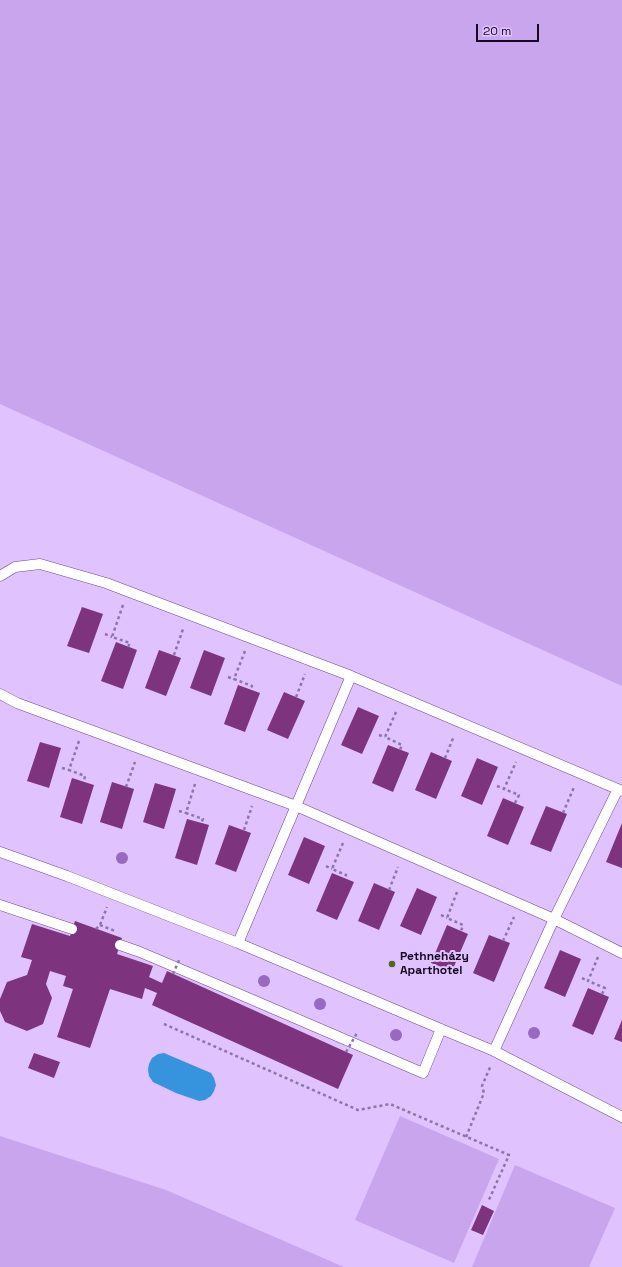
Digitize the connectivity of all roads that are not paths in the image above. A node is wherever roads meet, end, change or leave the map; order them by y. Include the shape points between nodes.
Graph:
1 (0, 576) edge
2 (351, 676) junction
3 (0, 694) edge
4 (620, 790) edge
5 (296, 806) junction
6 (0, 852) edge
7 (0, 905) edge
8 (554, 919) junction
9 (72, 929) dead end
10 (238, 943) junction
11 (120, 945) dead end
12 (622, 953) edge
13 (442, 1029) junction
14 (495, 1052) junction
15 (622, 1117) edge

1 - 2 lane via 15,567 40,564 106,583
2 - 4 lane
2 - 5 lane
3 - 5 lane via 17,703
4 - 8 lane
5 - 8 lane
5 - 10 lane
6 - 10 lane
7 - 9 lane
8 - 12 lane
8 - 14 lane
10 - 13 lane
11 - 13 lane via 423,1073
13 - 14 lane
14 - 15 lane

